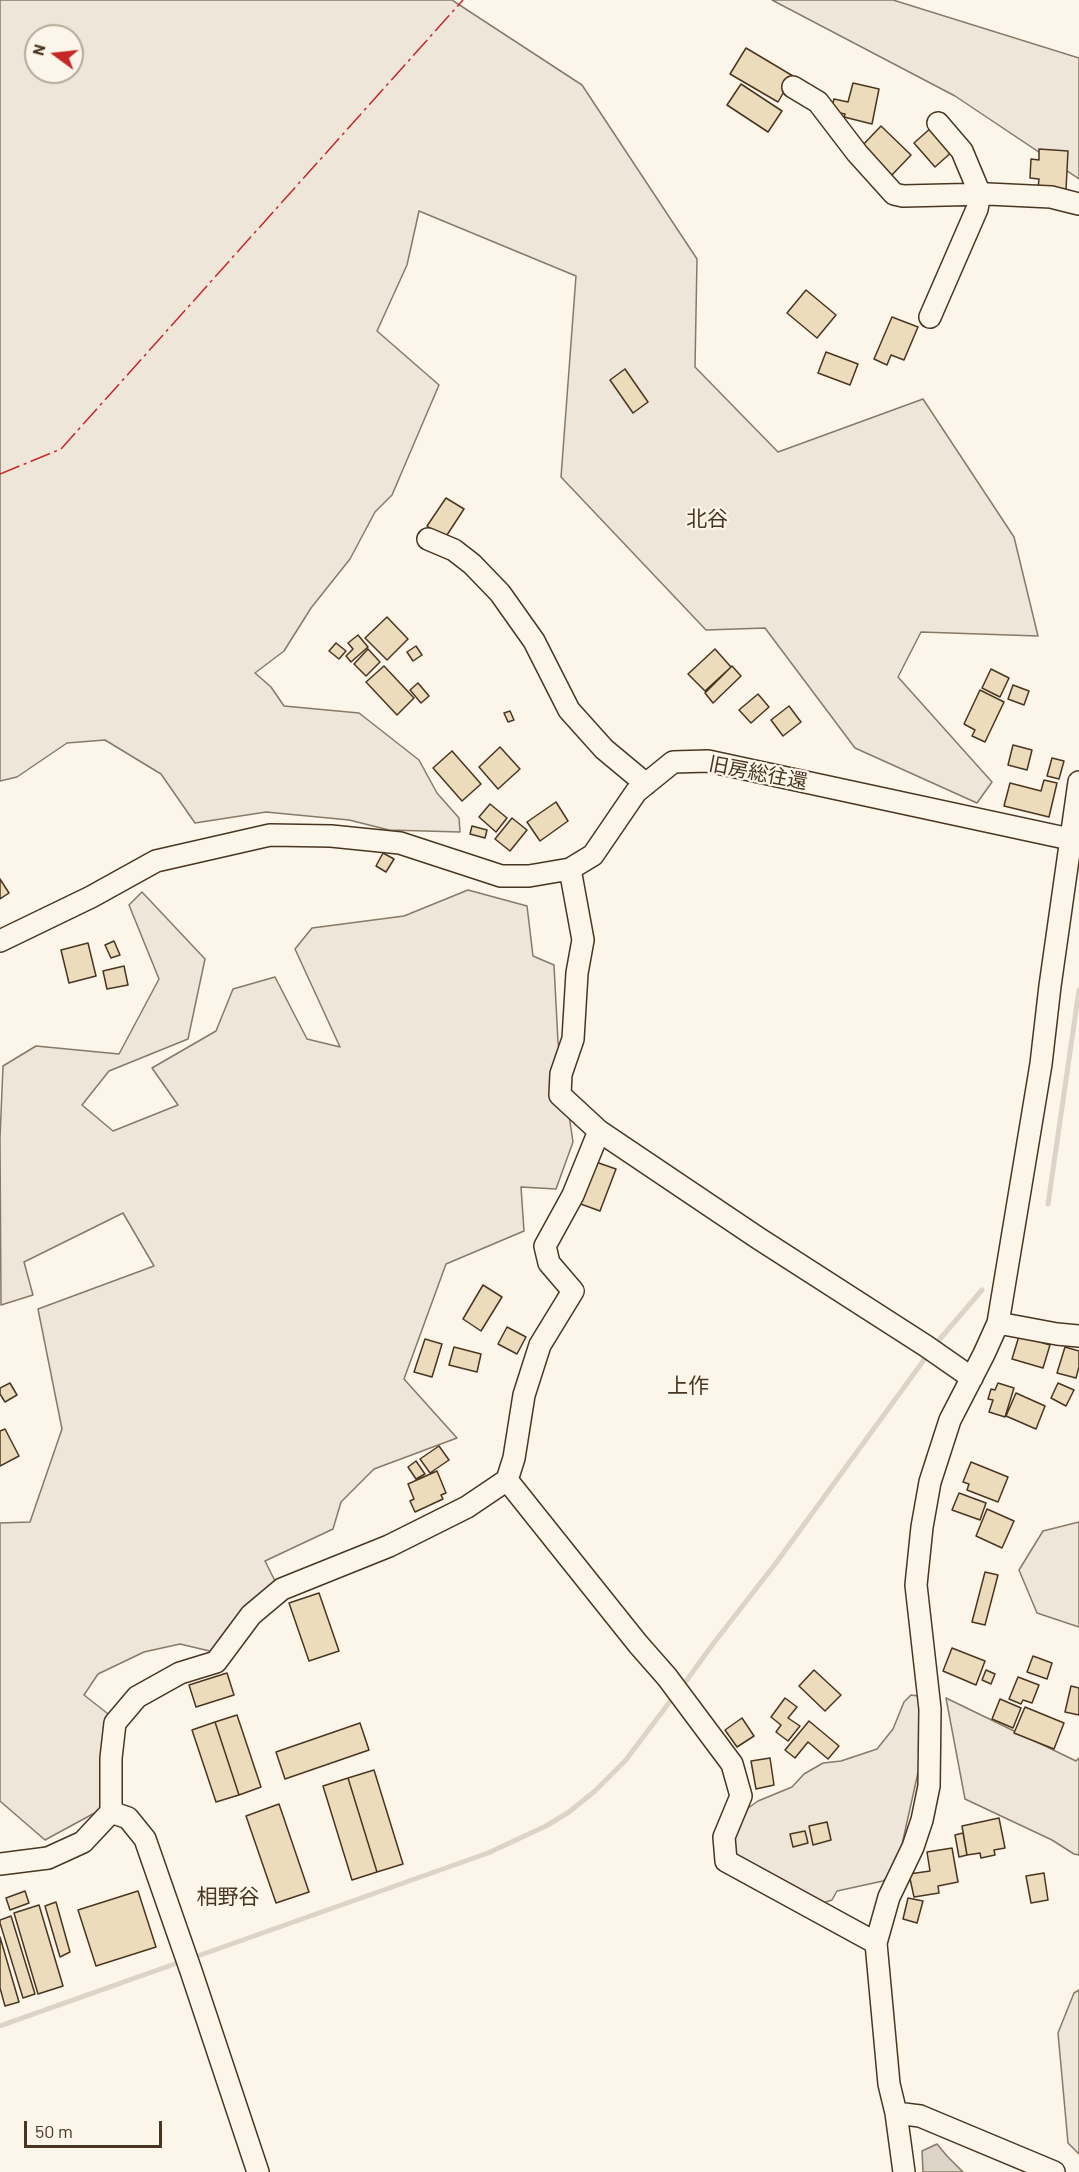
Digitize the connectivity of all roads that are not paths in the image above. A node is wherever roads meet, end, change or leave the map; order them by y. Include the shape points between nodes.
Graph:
1 (793, 87) dead end
2 (938, 123) dead end
3 (980, 194) junction
4 (1079, 204) edge
5 (930, 316) dead end
6 (428, 538) dead end
7 (1079, 782) edge
8 (646, 784) junction
9 (1075, 840) edge
10 (570, 869) junction
11 (0, 942) edge
12 (600, 1131) junction
13 (998, 1323) junction
14 (1079, 1336) edge
15 (972, 1378) junction
16 (507, 1480) junction
17 (111, 1812) junction
18 (0, 1864) edge
19 (876, 1943) junction
20 (896, 2113) junction
21 (258, 2172) edge
22 (904, 2172) edge
23 (1054, 2172) edge

1 - 3 street via 818,102 894,194
2 - 3 street via 962,152
3 - 4 street via 1051,197
3 - 5 street
6 - 8 street via 454,550 500,593 534,641 569,710 604,749
7 - 9 street
8 - 9 street, 旧房総往還 via 673,762 708,761
8 - 10 street, 旧房総往還 via 636,792 593,855
9 - 13 street
10 - 11 street, 旧房総往還 via 501,876 400,843 331,836 270,836 156,861
10 - 12 street via 583,940 573,1039 561,1074 560,1095
12 - 15 street
12 - 16 street via 573,1195 545,1246 549,1263 573,1291 540,1345 524,1395
13 - 14 street
13 - 15 street
15 - 19 street via 950,1420 930,1482 922,1527 916,1585 930,1709 929,1786 913,1847 889,1898
16 - 17 street via 467,1507 389,1546 282,1588 251,1615 216,1662 180,1673 137,1697 115,1723
16 - 19 street via 667,1677 732,1764 741,1797 724,1837 726,1861
17 - 18 street via 83,1842 48,1858
17 - 21 street via 128,1818 145,1839
19 - 20 street via 888,2074
20 - 22 street
20 - 23 street via 920,2116

